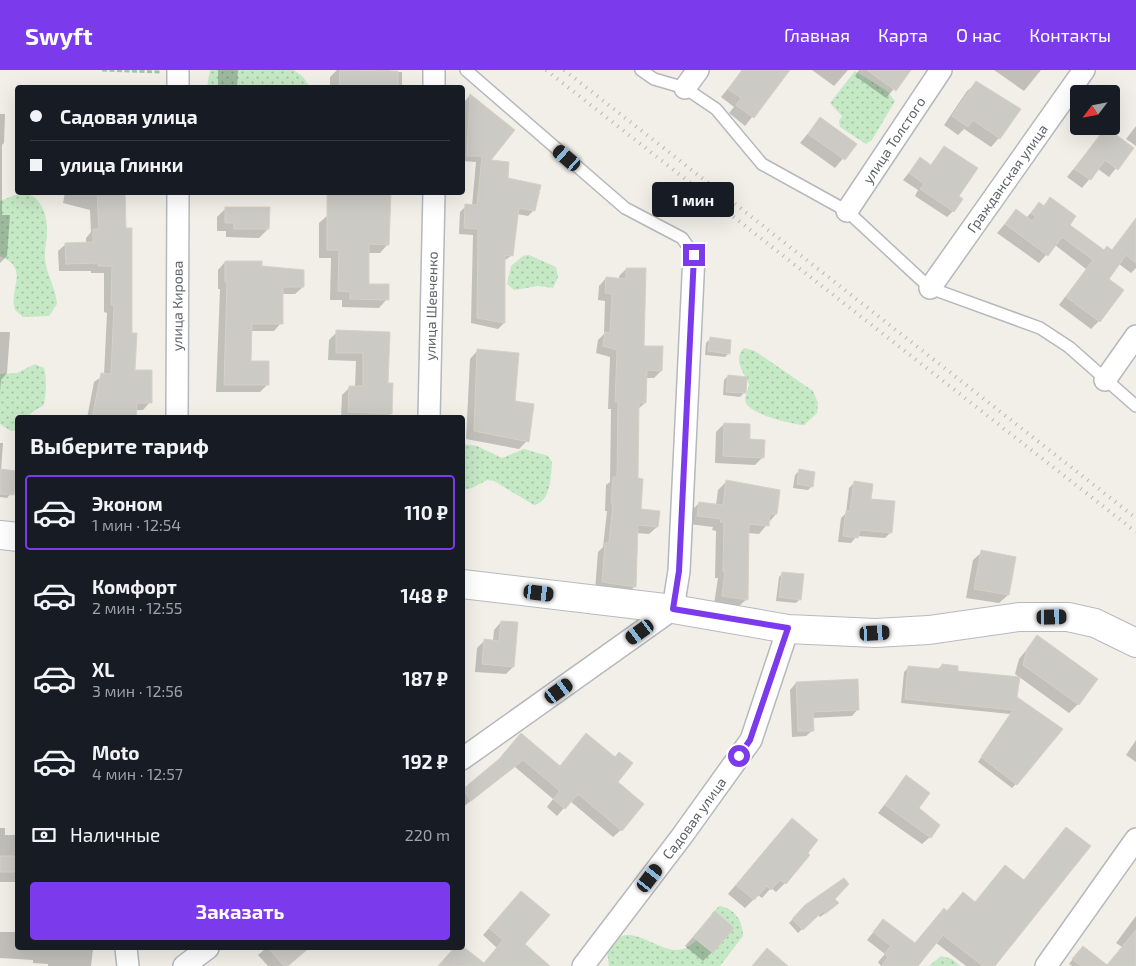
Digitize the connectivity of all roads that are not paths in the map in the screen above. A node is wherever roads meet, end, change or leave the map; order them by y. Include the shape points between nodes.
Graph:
1 (434, 70) edge
2 (466, 70) edge
3 (640, 70) edge
4 (698, 70) edge
5 (940, 70) edge
6 (1084, 70) edge
7 (434, 85) edge
8 (685, 88) junction
9 (178, 195) edge
10 (434, 195) edge
11 (847, 211) junction
12 (694, 255) joint
13 (930, 288) junction
14 (1136, 336) edge
15 (1105, 380) junction
16 (1136, 406) edge
17 (177, 415) edge
18 (429, 415) edge
19 (0, 535) edge
20 (15, 537) edge
21 (465, 584) edge
22 (673, 609) junction
23 (788, 628) junction
24 (1136, 643) edge
25 (465, 757) edge
26 (1136, 839) edge
27 (126, 950) edge
28 (205, 950) edge
29 (128, 966) edge
30 (184, 966) edge
31 (583, 966) edge
32 (1046, 966) edge

1 - 7 street
2 - 12 lane via 625,208 682,238
3 - 8 lane via 654,79
4 - 8 street
5 - 11 street, улица Толстого
6 - 13 street, Гражданская улица
8 - 11 lane via 716,109 762,164
9 - 17 street, улица Кирова
10 - 18 street, улица Шевченко
11 - 13 lane
12 - 22 street via 679,571
13 - 15 lane via 1040,328 1069,347
14 - 15 street
15 - 16 lane
19 - 20 street
21 - 22 street
22 - 23 street
22 - 25 street
23 - 24 street via 875,633 929,630 1019,617 1068,616 1095,623
23 - 31 street, Садовая улица via 750,740
26 - 32 street
27 - 29 street
28 - 30 street

